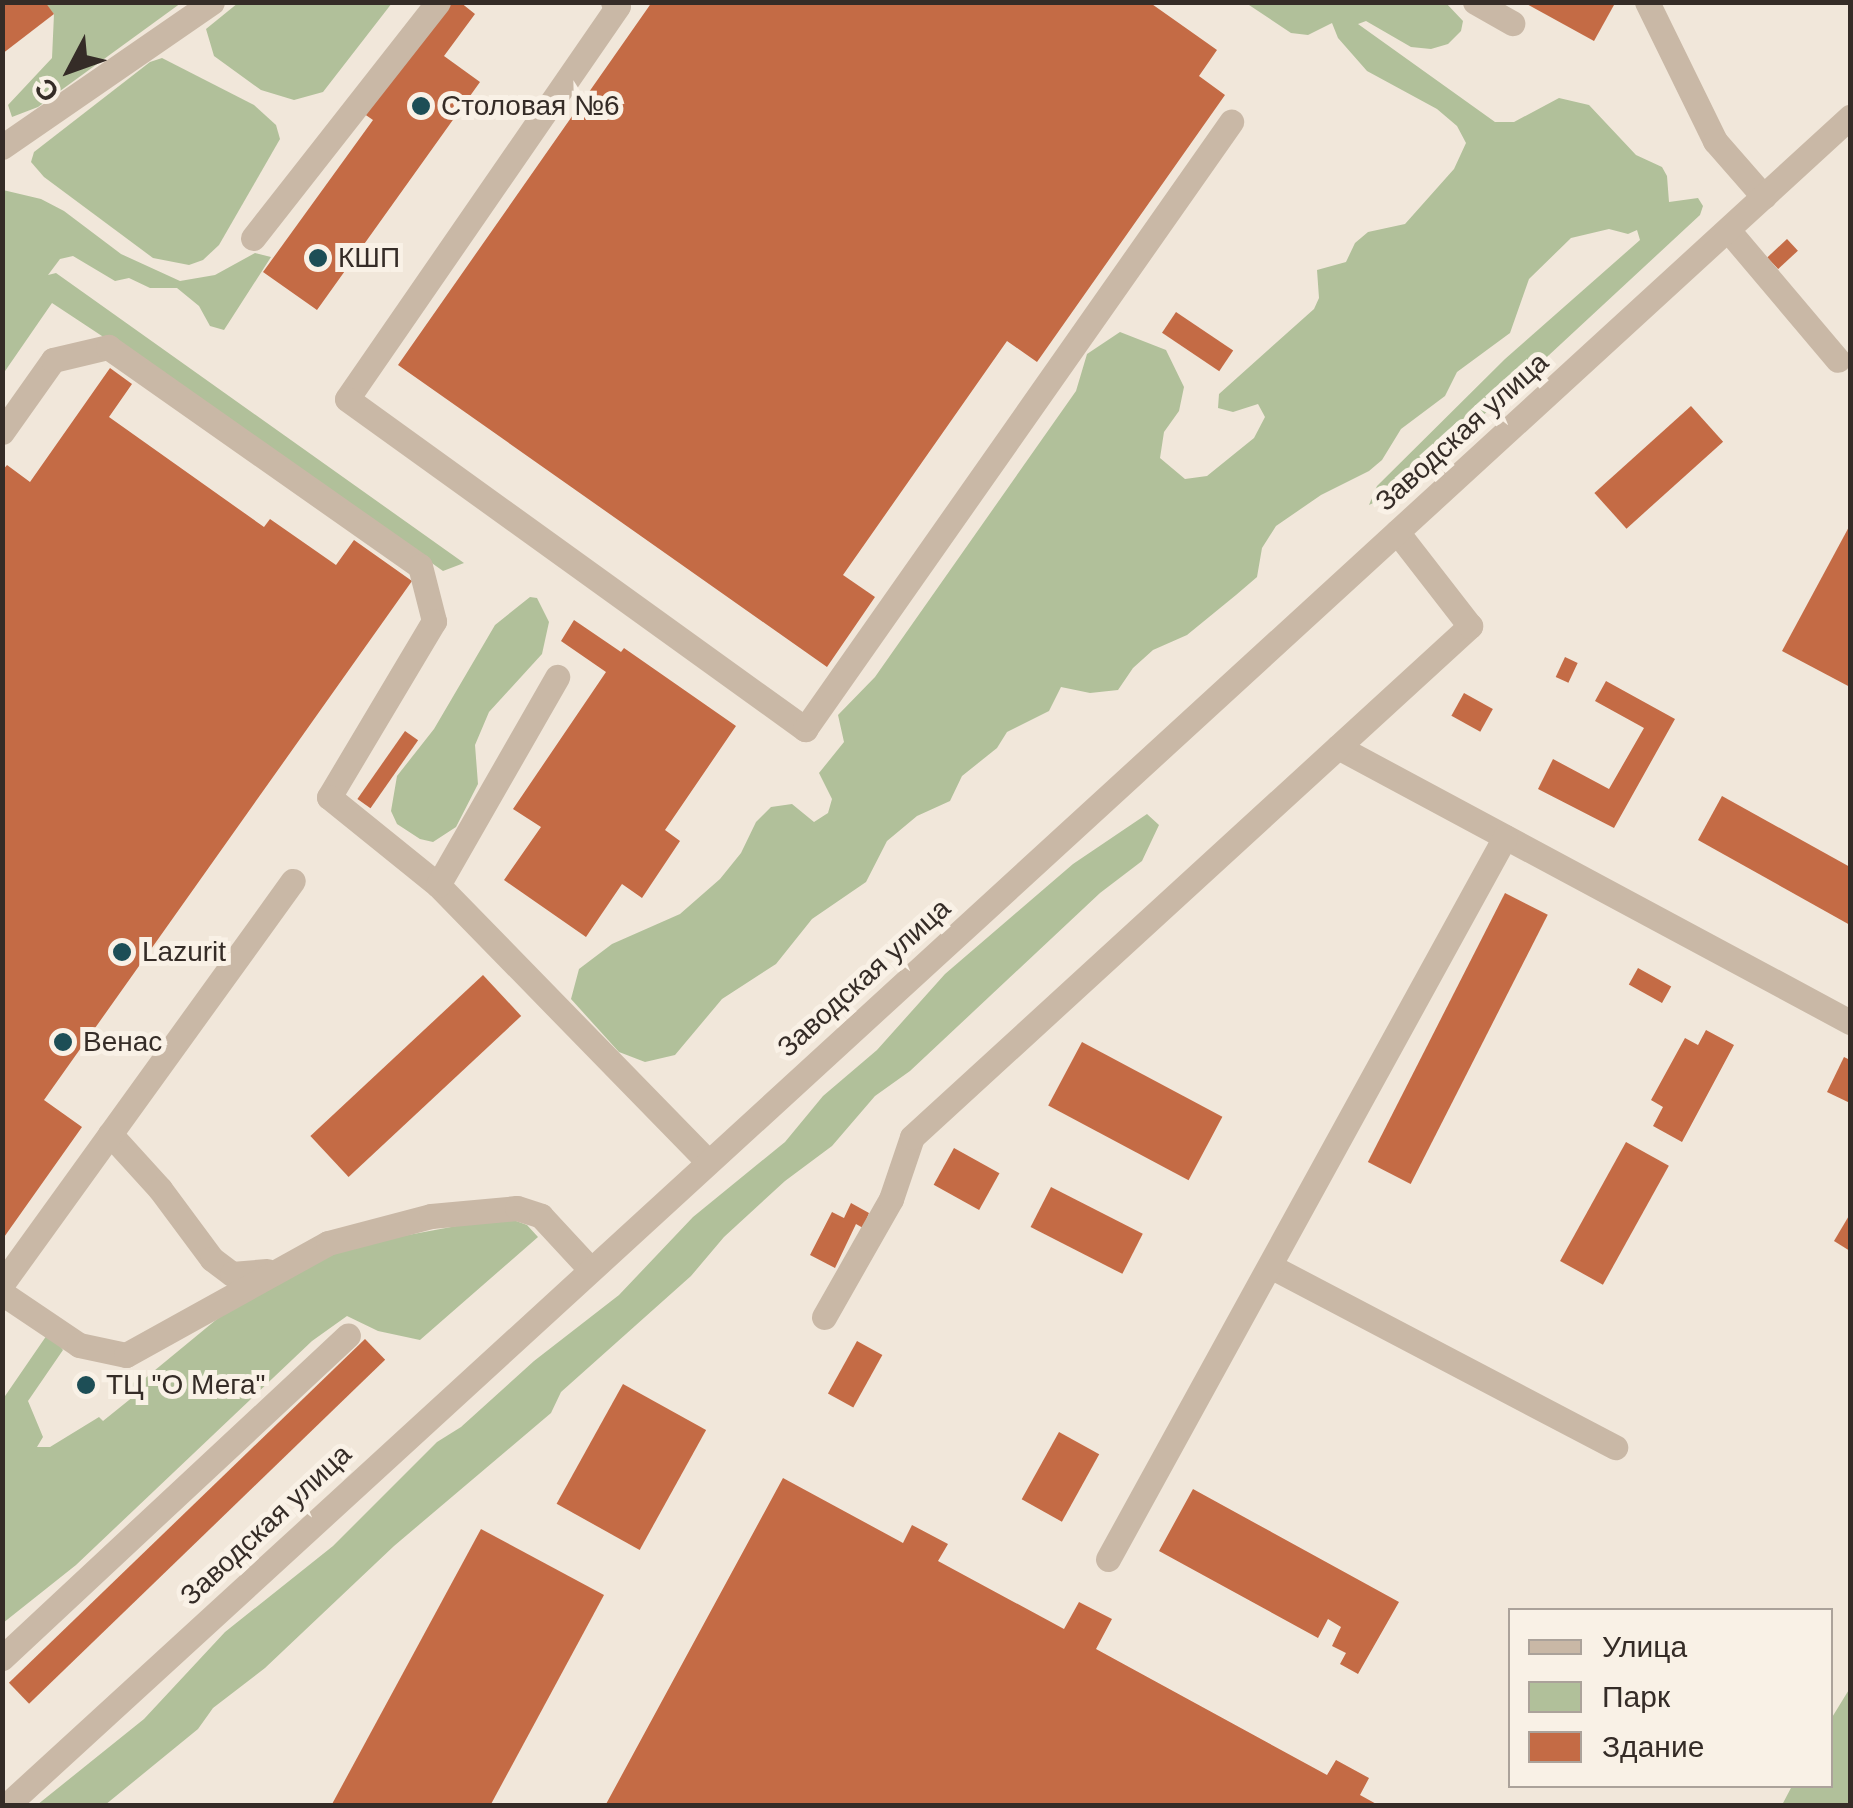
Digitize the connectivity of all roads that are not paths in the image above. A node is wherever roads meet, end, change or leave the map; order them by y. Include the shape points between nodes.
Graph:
1 (212, 2) edge
2 (438, 2) edge
3 (613, 2) edge
4 (1475, 2) edge
5 (1647, 2) edge
6 (1512, 23) dead end
7 (1850, 117) edge
8 (1231, 122) dead end
9 (6, 138) edge
10 (1764, 197) junction
11 (1728, 230) junction
12 (253, 238) dead end
13 (1838, 360) dead end
14 (2, 432) edge
15 (1397, 532) junction
16 (557, 677) dead end
17 (1338, 747) junction
18 (1506, 837) junction
19 (292, 881) dead end
20 (438, 885) junction
21 (1850, 1022) edge
22 (110, 1134) junction
23 (707, 1162) junction
24 (1270, 1266) junction
25 (590, 1269) junction
26 (272, 1271) junction
27 (2, 1284) edge
28 (2, 1293) edge
29 (824, 1317) dead end
30 (348, 1334) dead end
31 (1615, 1448) dead end
32 (1108, 1560) dead end
33 (2, 1658) edge
34 (6, 1806) edge

1 - 9 street
2 - 12 street
3 - 8 street via 618,6 347,399 805,729
4 - 6 street
5 - 10 street via 1715,141
7 - 10 street, Заводская улица
10 - 11 street, Заводская улица
11 - 13 street
11 - 15 street, Заводская улица
14 - 20 street via 53,360 108,347 420,566 434,621 329,798
15 - 17 street via 1470,626
15 - 23 street, Заводская улица
16 - 20 street
17 - 18 street
17 - 29 street via 912,1137 891,1199
18 - 21 street
18 - 24 street
19 - 22 street
20 - 23 street
22 - 26 street via 212,1259 232,1274
22 - 27 street
23 - 25 street, Заводская улица
24 - 31 street
24 - 32 street
25 - 26 street via 542,1216 490,1207 374,1228
25 - 34 street, Заводская улица
26 - 28 street via 126,1355 79,1345
30 - 33 street

